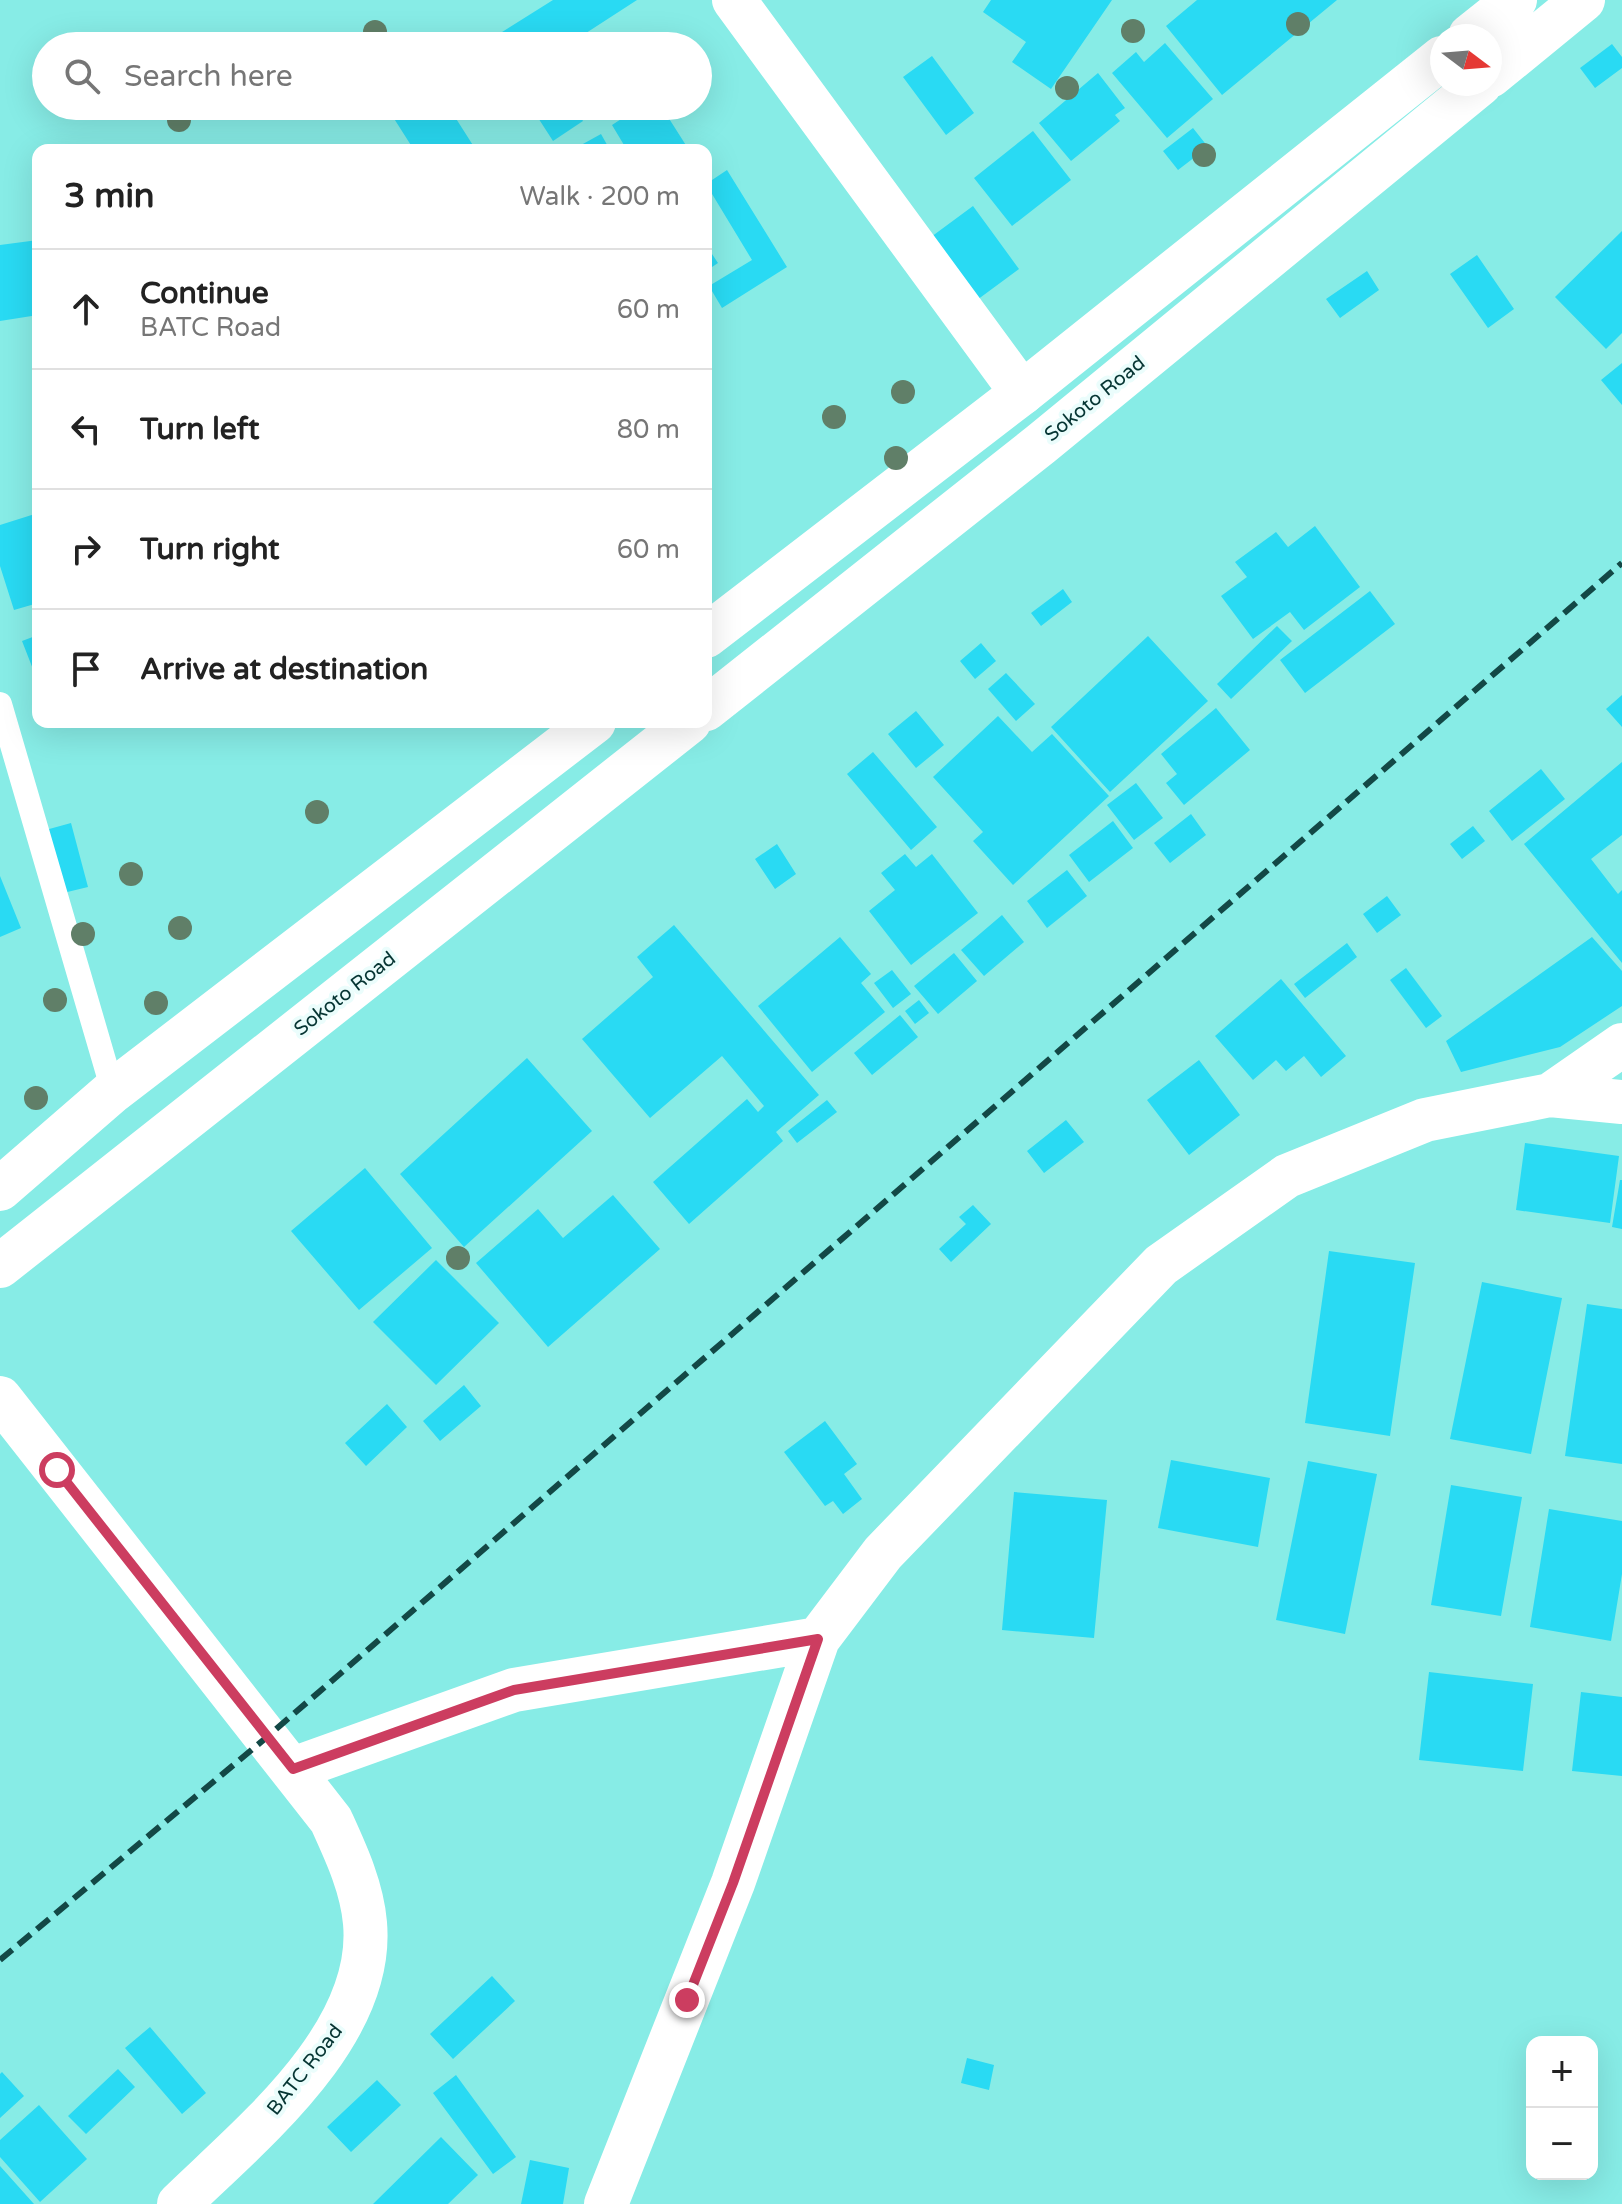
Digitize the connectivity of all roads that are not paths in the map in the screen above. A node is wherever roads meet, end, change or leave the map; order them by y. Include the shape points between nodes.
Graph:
1 (734, 0) edge
2 (1515, 0) edge
3 (1583, 0) edge
4 (1485, 24) edge
5 (1502, 66) edge
6 (1430, 68) edge
7 (1465, 96) edge
8 (1022, 393) junction
9 (712, 631) edge
10 (0, 704) edge
11 (712, 704) edge
12 (586, 728) edge
13 (681, 728) edge
14 (453, 830) junction
15 (489, 880) junction
16 (1622, 1045) edge
17 (113, 1091) junction
18 (1550, 1095) junction
19 (1622, 1102) edge
20 (0, 1189) edge
21 (0, 1266) edge
22 (0, 1398) edge
23 (818, 1639) junction
24 (293, 1769) junction
25 (179, 2204) edge
26 (606, 2204) edge

1 - 8 main road
2 - 4 main road
3 - 5 main road
6 - 8 main road
7 - 11 main road, Sokoto Road via 1041,444
8 - 9 main road
10 - 17 lane
12 - 14 main road
13 - 15 main road, Sokoto Road
14 - 15 main road
14 - 17 main road
15 - 21 main road, Sokoto Road
16 - 18 main road
17 - 20 main road
18 - 19 main road
18 - 23 main road via 1425,1120 1287,1176 1161,1265 883,1553
22 - 24 main road, BATC Road
23 - 24 main road via 514,1690
23 - 26 main road via 733,1883
24 - 25 main road, BATC Road via 331,1820 356,1876 366,1925 360,1972 345,2019 318,2060 282,2105

